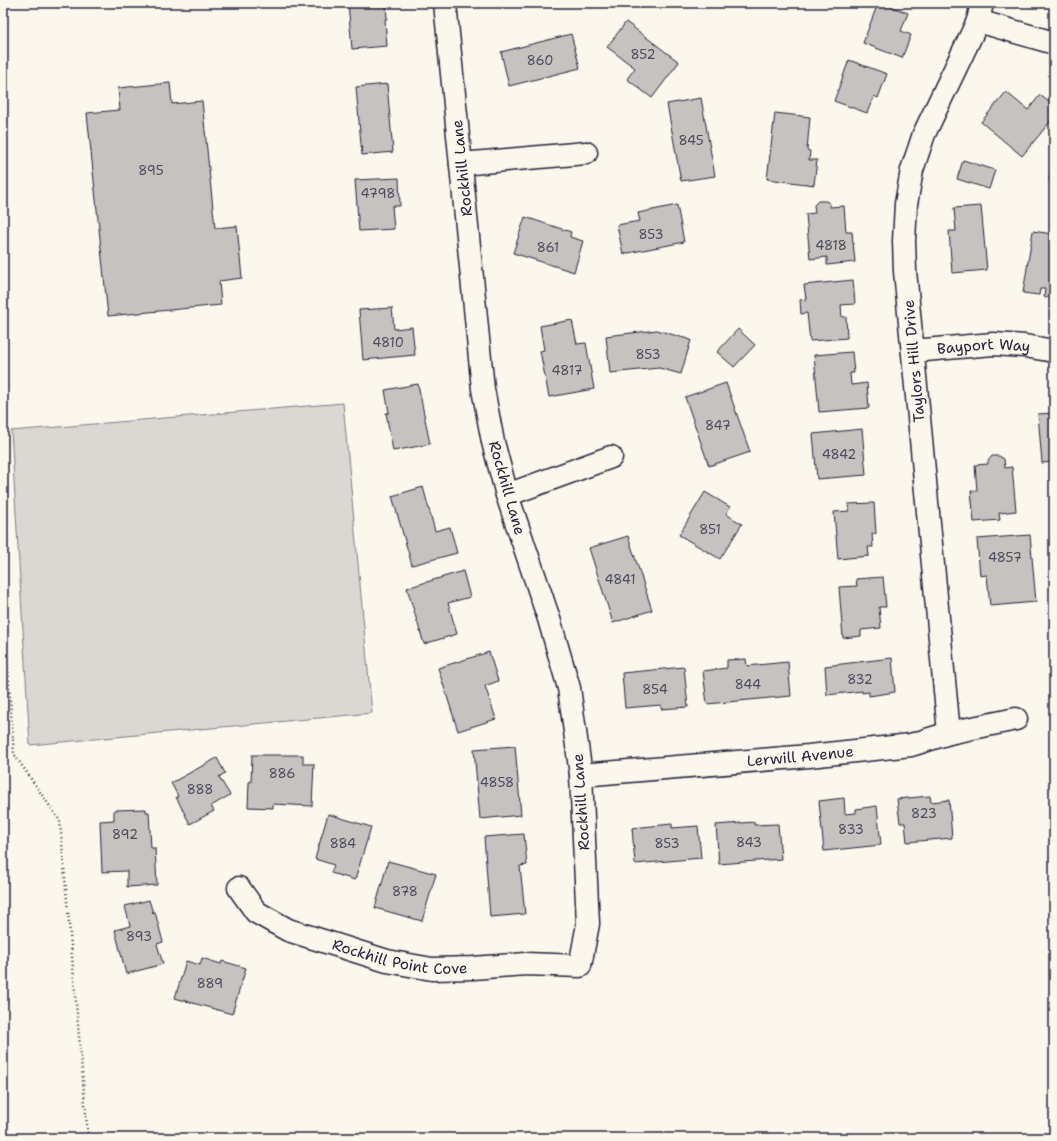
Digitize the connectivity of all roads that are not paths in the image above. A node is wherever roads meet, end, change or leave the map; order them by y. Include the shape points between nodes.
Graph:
1 (446, 3) edge
2 (980, 12) edge
3 (1054, 43) edge
4 (586, 153) dead end
5 (461, 164) junction
6 (913, 351) junction
7 (1054, 351) edge
8 (611, 457) dead end
9 (507, 495) junction
10 (1016, 718) dead end
11 (949, 733) junction
12 (581, 775) junction
13 (240, 888) dead end
14 (580, 966) joint

1 - 5 street, Rockhill Lane
2 - 3 street
2 - 6 street, Taylors Hill Drive via 924,134 912,170 906,204 904,241
4 - 5 street
5 - 9 street, Rockhill Lane via 482,389
6 - 7 street, Bayport Way via 993,344
6 - 11 street, Taylors Hill Drive
8 - 9 street
9 - 12 street, Rockhill Lane via 570,688
10 - 11 street, Lerwill Avenue
11 - 12 street, Lerwill Avenue via 911,745
12 - 14 street, Rockhill Lane via 588,924
13 - 14 street, Rockhill Point Cove via 256,912 288,930 387,961 432,969 526,964

